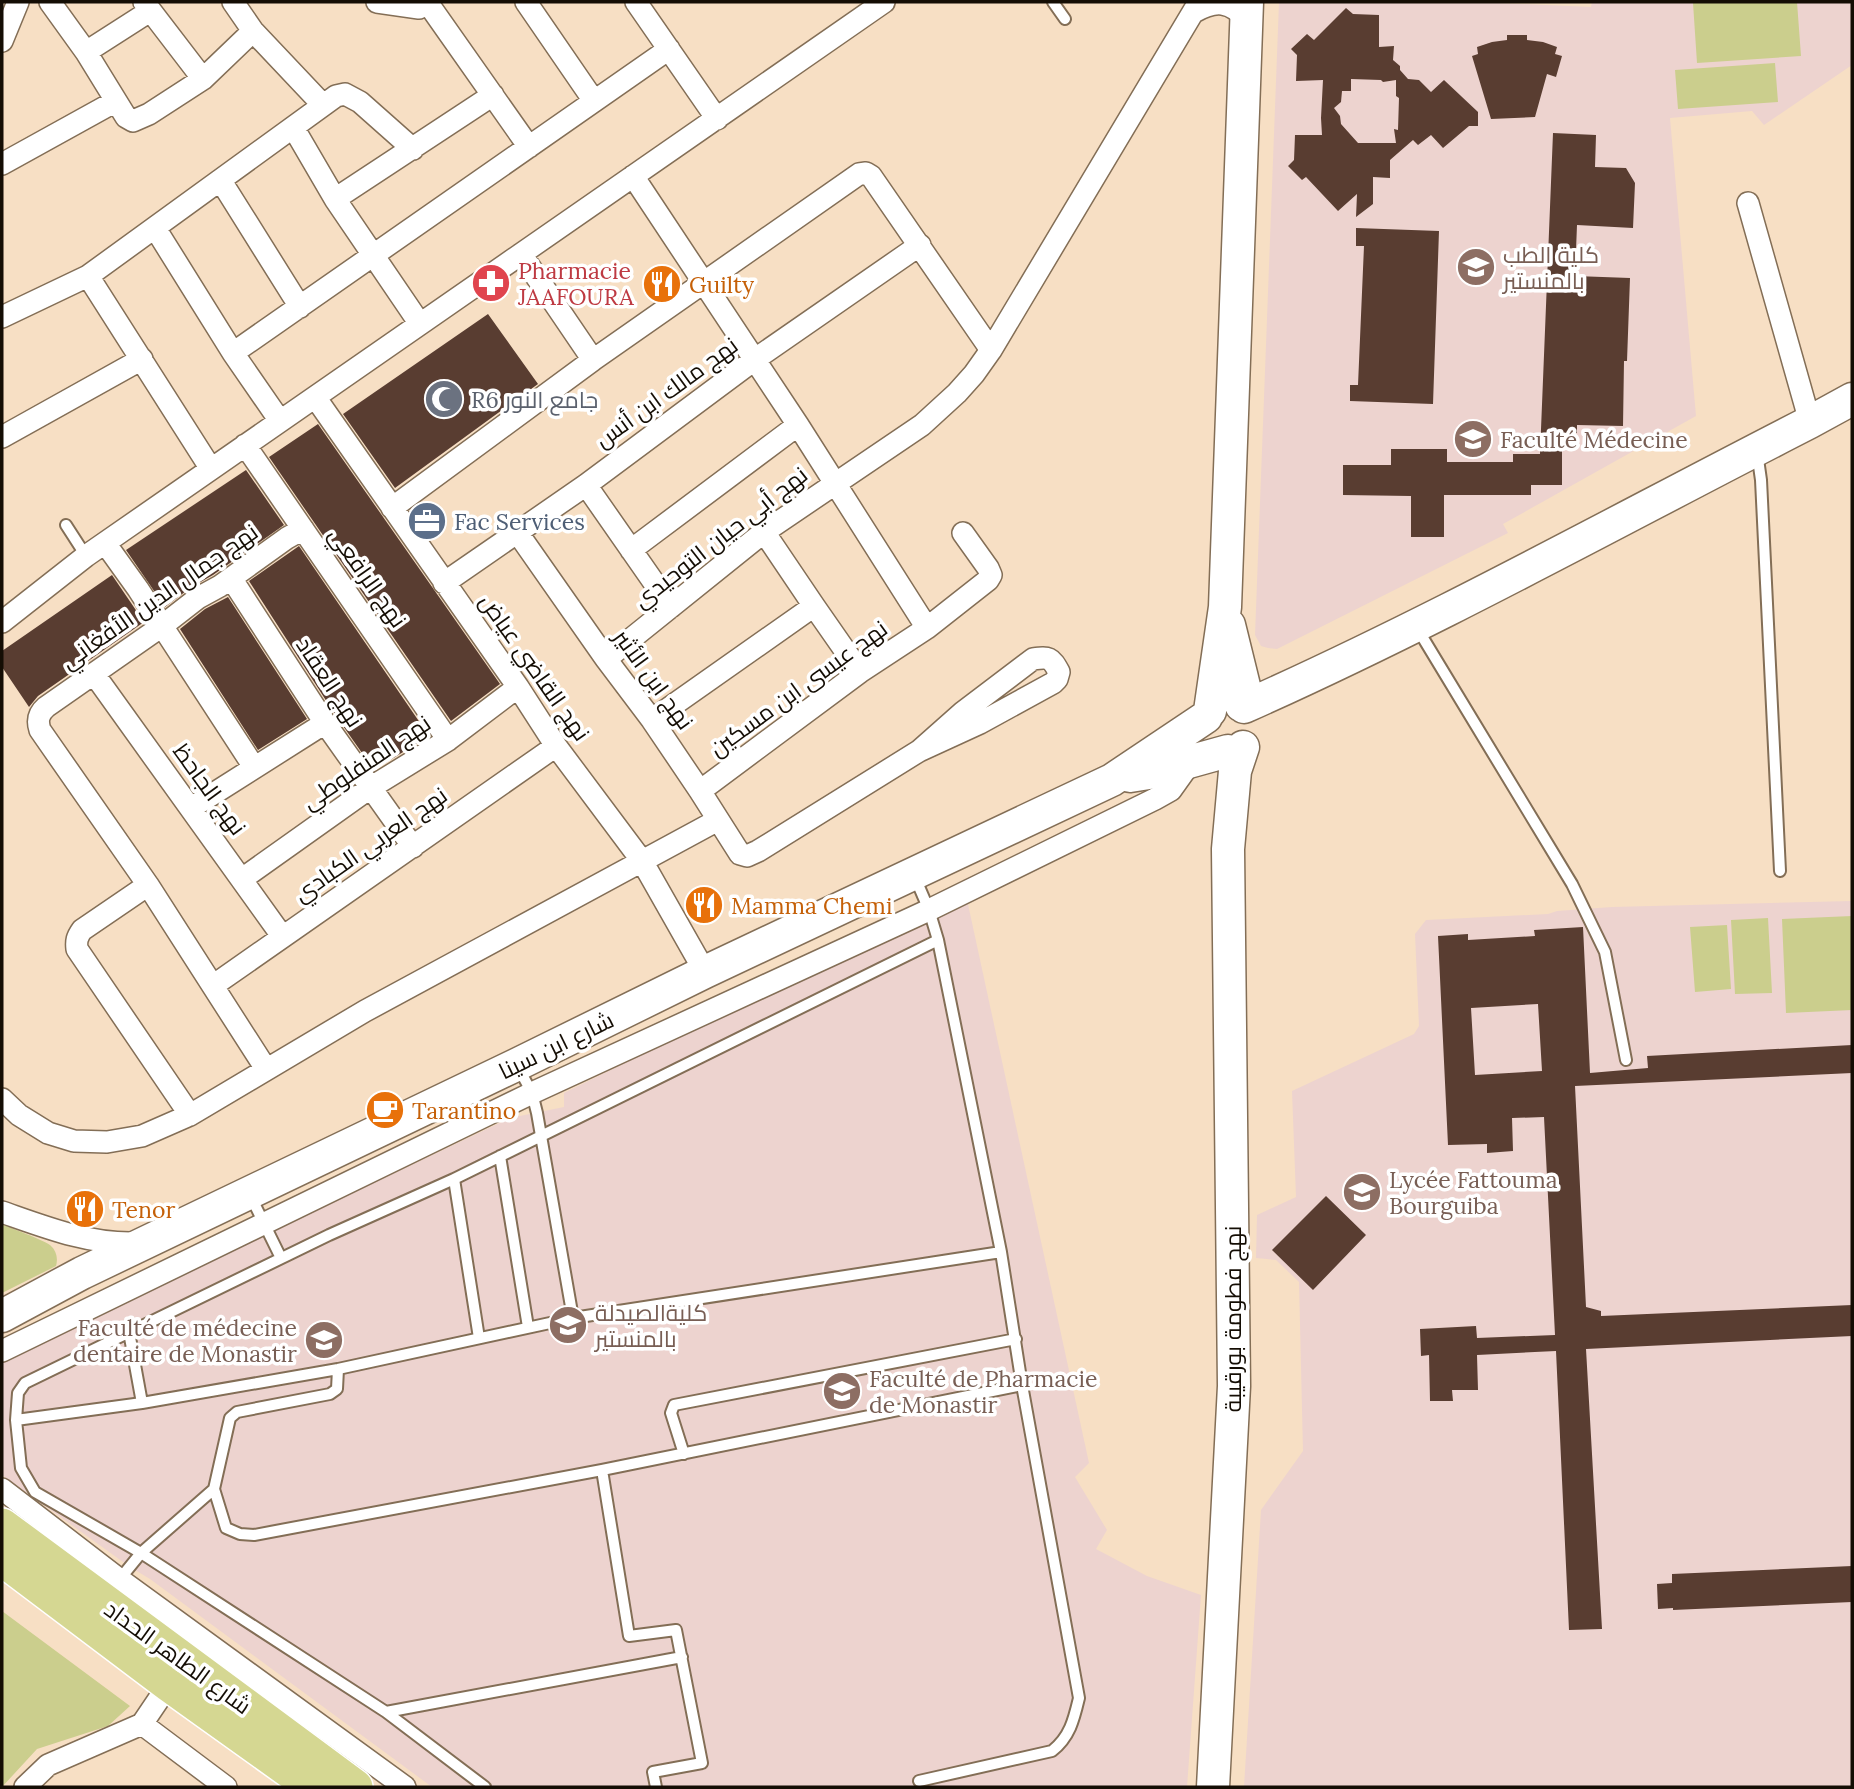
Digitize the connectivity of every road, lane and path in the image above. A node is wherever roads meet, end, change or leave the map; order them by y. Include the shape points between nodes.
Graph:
1 (18, 2) edge
2 (50, 2) edge
3 (233, 2) edge
4 (377, 2) edge
5 (428, 2) edge
6 (526, 2) edge
7 (636, 2) edge
8 (884, 2) edge
9 (1054, 2) edge
10 (147, 6) edge
11 (1196, 7) edge
12 (1247, 11) edge
13 (1065, 19) dead end
14 (253, 31) junction
15 (2, 41) edge
16 (669, 49) junction
17 (86, 52) junction
18 (203, 79) junction
19 (493, 95) junction
20 (116, 101) junction
21 (594, 102) junction
22 (323, 104) junction
23 (717, 119) junction
24 (293, 127) junction
25 (529, 146) junction
26 (413, 149) junction
27 (2, 164) edge
28 (633, 176) junction
29 (220, 181) junction
30 (335, 199) junction
31 (1748, 203) dead end
32 (155, 228) junction
33 (920, 245) junction
34 (520, 254) junction
35 (374, 255) junction
36 (88, 276) junction
37 (704, 282) junction
38 (300, 307) junction
39 (2, 317) edge
40 (421, 324) junction
41 (991, 350) junction
42 (233, 354) junction
43 (142, 359) junction
44 (593, 360) junction
45 (754, 360) junction
46 (315, 397) junction
47 (1852, 399) edge
48 (280, 421) junction
49 (1810, 422) junction
50 (797, 425) junction
51 (2, 437) edge
52 (245, 446) junction
53 (1757, 449) junction
54 (211, 469) junction
55 (834, 483) junction
56 (586, 485) junction
57 (392, 508) junction
58 (66, 525) dead end
59 (303, 529) junction
60 (517, 532) junction
61 (764, 532) junction
62 (963, 533) dead end
63 (105, 543) junction
64 (631, 550) junction
65 (86, 556) junction
66 (231, 578) junction
67 (444, 583) junction
68 (814, 606) junction
69 (671, 607) junction
70 (2, 622) edge
71 (162, 625) junction
72 (1415, 626) junction
73 (927, 628) junction
74 (606, 659) junction
75 (860, 672) junction
76 (94, 674) junction
77 (518, 687) junction
78 (652, 720) junction
79 (325, 723) junction
80 (1223, 733) junction
81 (448, 740) junction
82 (556, 746) junction
83 (919, 751) junction
84 (254, 767) junction
85 (1112, 779) junction
86 (370, 788) junction
87 (700, 791) junction
88 (191, 808) junction
89 (718, 820) junction
90 (413, 847) junction
91 (642, 861) junction
92 (1780, 871) dead end
93 (913, 872) junction
94 (242, 879) junction
95 (148, 885) junction
96 (929, 911) junction
97 (282, 936) junction
98 (938, 940) junction
99 (705, 972) junction
100 (214, 985) junction
101 (1626, 1060) dead end
102 (516, 1065) junction
103 (266, 1069) junction
104 (531, 1093) junction
105 (2, 1099) edge
106 (190, 1115) junction
107 (541, 1137) junction
108 (500, 1156) junction
109 (454, 1179) junction
110 (249, 1193) junction
111 (2, 1212) edge
112 (264, 1224) junction
113 (64, 1233) junction
114 (147, 1243) junction
115 (1001, 1252) junction
116 (281, 1258) junction
117 (82, 1273) junction
118 (2, 1316) edge
119 (573, 1318) junction
120 (528, 1327) junction
121 (129, 1332) junction
122 (480, 1338) junction
123 (1016, 1339) junction
124 (2, 1352) edge
125 (338, 1369) junction
126 (1022, 1385) junction
127 (142, 1403) junction
128 (16, 1420) junction
129 (684, 1454) junction
130 (602, 1470) junction
131 (2, 1489) edge
132 (214, 1489) junction
133 (2, 1526) edge
134 (141, 1553) junction
135 (2, 1558) edge
136 (111, 1591) junction
137 (682, 1657) junction
138 (169, 1684) junction
139 (386, 1712) junction
140 (142, 1724) junction
141 (919, 1781) dead end
142 (25, 1787) edge
143 (226, 1787) edge
144 (313, 1787) edge
145 (355, 1787) edge
146 (405, 1787) edge
147 (485, 1787) edge
148 (656, 1787) edge
149 (1213, 1787) edge

1 - 15 street
2 - 17 street
3 - 14 street
4 - 5 street via 419,8
5 - 19 street
6 - 21 street
7 - 16 street
8 - 23 street
9 - 13 lane
10 - 17 street
10 - 18 street
11 - 12 street via 1228,4
11 - 41 street, نهج أبي حيان التوحيدي
12 - 80 main road via 1225,607 1244,686
14 - 18 street
14 - 22 street
16 - 21 street
16 - 23 street
17 - 20 street
18 - 20 street via 133,121
19 - 25 street
19 - 26 street
20 - 27 street
21 - 25 street
22 - 24 street
22 - 26 street via 336,96 352,97
23 - 28 street
24 - 29 street
24 - 30 street
25 - 35 street
26 - 30 street
28 - 34 street
28 - 37 street
29 - 32 street
29 - 38 street
30 - 35 street
31 - 49 street
32 - 36 street
32 - 42 street
33 - 37 street via 871,176 859,174
33 - 41 street
33 - 45 street, نهج مالك ابن أنس
34 - 40 street
34 - 44 street
35 - 38 street
35 - 40 street
36 - 39 street
36 - 43 street
37 - 44 street
37 - 45 street
38 - 42 street
40 - 46 street
41 - 55 street, نهج أبي حيان التوحيدي via 957,393 922,425
42 - 48 street
43 - 51 street
43 - 54 street
44 - 57 street
45 - 50 street
45 - 56 street, نهج مالك ابن أنس
46 - 48 street
46 - 57 street, نهج القاضي عياض
47 - 49 main road
48 - 52 street
49 - 53 main road
50 - 55 street
50 - 64 street
52 - 54 street
52 - 59 street, نهج الرافعي
53 - 72 main road
53 - 92 lane
54 - 63 street
55 - 61 street, نهج أبي حيان التوحيدي
55 - 73 street
56 - 60 street, نهج مالك ابن أنس
56 - 64 street
57 - 67 street, نهج القاضي عياض
58 - 65 lane
59 - 66 street, نهج جمال الدين الأفغاني
59 - 81 street, نهج الرافعي
60 - 67 street, نهج مالك ابن أنس
60 - 74 street, نهج ابن الأثير
61 - 68 street
61 - 69 street, نهج أبي حيان التوحيدي
62 - 73 street, نهج عيسى ابن مسكين via 990,575
63 - 65 street
63 - 71 street
64 - 69 street
65 - 70 street
66 - 71 street, نهج جمال الدين الأفغاني
66 - 79 street, نهج العقاد
67 - 77 street, نهج القاضي عياض
68 - 75 street
68 - 78 street
69 - 74 street, نهج أبي حيان التوحيدي
71 - 76 street, نهج جمال الدين الأفغاني
71 - 84 street
72 - 80 main road via 1310,677 1268,713
72 - 101 lane via 1584,906 1605,952
73 - 75 street, نهج عيسى ابن مسكين
74 - 78 street, نهج ابن الأثير
75 - 87 street, نهج عيسى ابن مسكين
76 - 88 street, نهج الجاحظ
76 - 95 street, نهج جمال الدين الأفغاني via 46,707 39,715 40,730
77 - 81 street, نهج المنفلوطي
77 - 82 street, نهج القاضي عياض
78 - 87 street, نهج ابن الأثير
79 - 84 street
79 - 86 street, نهج العقاد
80 - 85 main road
80 - 85 main road via 1149,773
80 - 96 street via 1171,790
80 - 149 main road, نهج فطومة بورقيبة via 1235,771 1228,849 1234,1386
81 - 86 street, نهج المنفلوطي
82 - 90 street, نهج العربي الكبادي
82 - 91 street, نهج القاضي عياض
83 - 83 street via 1033,659 1053,661 1059,672 1053,683
83 - 89 street, نهج ابن الأثير via 747,856 740,854
84 - 88 street
85 - 93 main road, شارع ابن سينا
86 - 90 street, نهج العقاد
86 - 94 street, نهج المنفلوطي
87 - 89 street, نهج ابن الأثير
88 - 94 street, نهج الجاحظ
89 - 91 street
90 - 97 street, نهج العربي الكبادي
91 - 99 street, نهج القاضي عياض
91 - 103 street
93 - 96 lane
93 - 99 main road, شارع ابن سينا
94 - 97 street, نهج الجاحظ
95 - 100 street
95 - 106 street via 82,930 77,949
96 - 98 lane
96 - 104 street
97 - 100 street, نهج العربي الكبادي
98 - 107 lane
98 - 115 lane
99 - 102 main road, شارع ابن سينا
100 - 103 street
102 - 104 lane
102 - 110 main road, شارع ابن سينا
103 - 106 street
104 - 107 lane
104 - 112 street
105 - 106 street via 48,1133 74,1140 107,1142 142,1136
107 - 108 lane
107 - 119 lane
108 - 109 lane
108 - 120 lane
109 - 116 lane
109 - 122 lane
110 - 112 lane
110 - 114 main road, شارع ابن سينا
111 - 113 street
112 - 116 lane
112 - 124 street
113 - 114 street via 110,1244
113 - 117 street
114 - 117 main road, شارع ابن سينا
115 - 119 lane
115 - 123 lane
116 - 121 lane
117 - 118 main road, شارع ابن سينا
119 - 120 lane
120 - 122 lane
121 - 127 lane
121 - 128 lane via 25,1383 18,1393
122 - 125 lane
123 - 126 lane
123 - 129 lane via 674,1405 671,1413
125 - 127 lane
125 - 132 lane via 337,1389 330,1394 237,1412 230,1418
126 - 129 lane
126 - 141 lane via 1079,1698 1075,1716 1064,1742 1052,1751
127 - 128 lane
128 - 134 lane via 21,1468 35,1492
129 - 130 lane
130 - 132 lane via 254,1535 226,1528
130 - 137 lane via 629,1636 676,1630
131 - 136 street
132 - 134 lane
133 - 136 main road, شارع الطاهر الحداد
134 - 136 lane
134 - 139 lane
135 - 138 main road, شارع الطاهر الحداد
136 - 145 main road, شارع الطاهر الحداد
136 - 146 street
137 - 139 lane
137 - 148 lane via 702,1763 653,1772
138 - 140 street
138 - 144 main road, شارع الطاهر الحداد
139 - 147 lane
140 - 142 street via 48,1765
140 - 143 street

